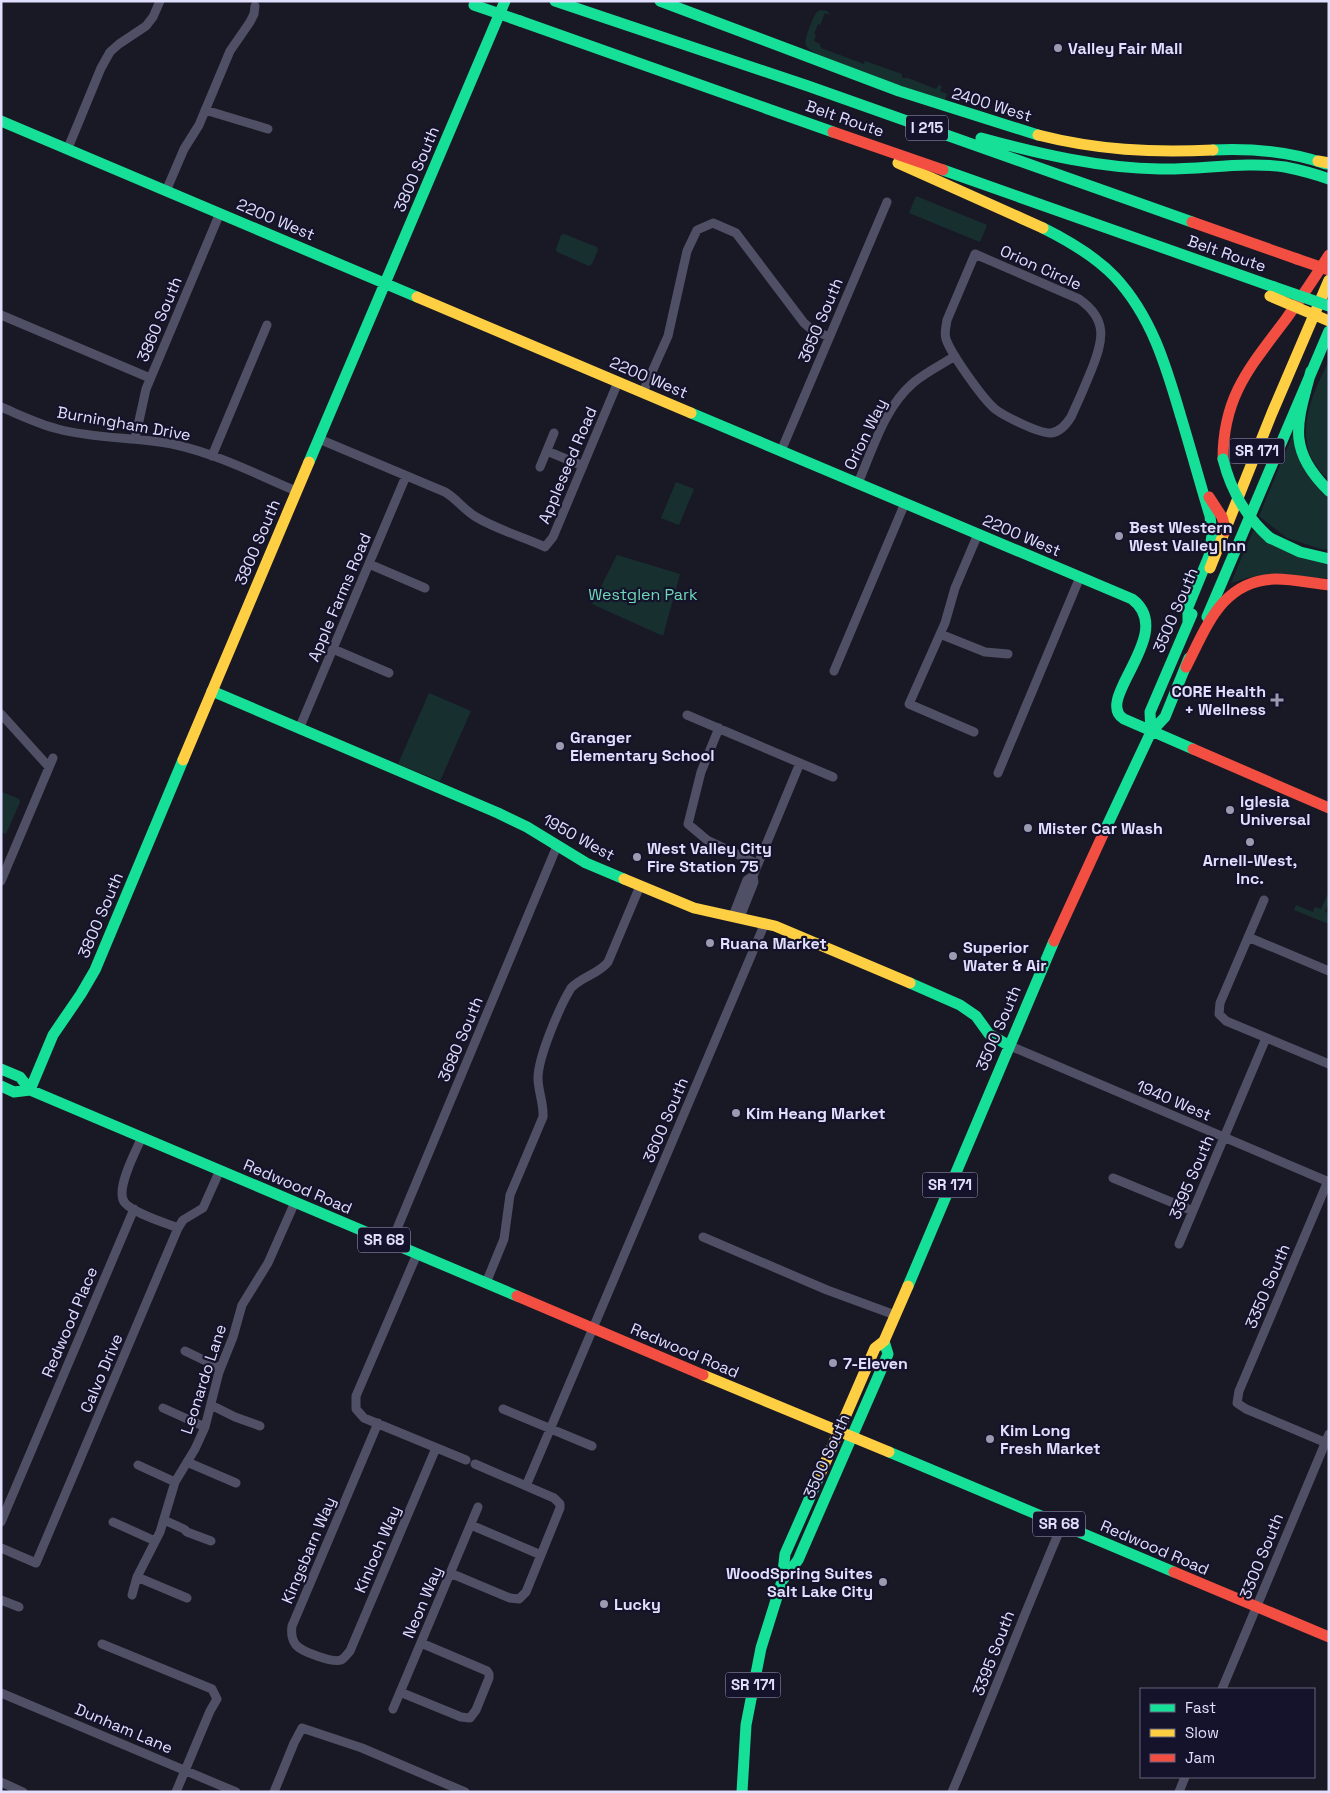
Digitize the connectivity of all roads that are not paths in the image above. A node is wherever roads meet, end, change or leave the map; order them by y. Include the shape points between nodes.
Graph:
1 (160, 1) edge
2 (505, 1) edge
3 (556, 1) edge
4 (660, 1) edge
5 (469, 3) edge
6 (255, 6) dead end
7 (808, 86) junction
8 (205, 110) junction
9 (1, 120) edge
10 (813, 124) junction
11 (268, 129) dead end
12 (68, 148) junction
13 (1325, 163) edge
14 (1329, 179) edge
15 (166, 190) junction
16 (886, 202) dead end
17 (220, 213) junction
18 (1329, 255) edge
19 (1329, 270) edge
20 (1329, 280) edge
21 (386, 283) junction
22 (1272, 291) junction
23 (1329, 306) edge
24 (1, 315) edge
25 (1329, 321) edge
26 (267, 325) dead end
27 (1329, 331) edge
28 (830, 337) junction
29 (955, 356) junction
30 (1311, 371) junction
31 (150, 378) junction
32 (618, 382) junction
33 (643, 392) junction
34 (1, 407) edge
35 (554, 433) dead end
36 (135, 439) junction
37 (319, 439) junction
38 (546, 451) junction
39 (781, 451) junction
40 (212, 456) junction
41 (583, 466) junction
42 (540, 467) dead end
43 (406, 476) junction
44 (858, 483) junction
45 (1201, 483) junction
46 (296, 492) junction
47 (1329, 492) edge
48 (905, 503) junction
49 (1226, 531) junction
50 (978, 534) junction
51 (1329, 559) edge
52 (368, 564) junction
53 (1080, 578) junction
54 (1329, 585) edge
55 (425, 588) dead end
56 (1188, 623) junction
57 (940, 634) junction
58 (333, 649) junction
59 (1008, 654) dead end
60 (1186, 667) junction
61 (834, 671) dead end
62 (389, 673) dead end
63 (212, 691) junction
64 (1, 714) edge
65 (687, 715) dead end
66 (719, 728) junction
67 (299, 729) junction
68 (974, 732) dead end
69 (1151, 732) junction
70 (53, 758) dead end
71 (800, 763) junction
72 (49, 767) junction
73 (998, 773) dead end
74 (833, 777) dead end
75 (1329, 808) edge
76 (557, 846) junction
77 (758, 864) junction
78 (1, 881) edge
79 (640, 886) junction
80 (1264, 900) dead end
81 (736, 917) junction
82 (765, 923) junction
83 (1248, 937) junction
84 (1329, 971) edge
85 (1266, 1038) junction
86 (1008, 1045) junction
87 (1329, 1064) edge
88 (1, 1069) edge
89 (1, 1086) edge
90 (30, 1090) junction
91 (142, 1137) junction
92 (1224, 1137) junction
93 (220, 1170) junction
94 (1114, 1178) dead end
95 (1328, 1182) edge
96 (295, 1202) junction
97 (134, 1209) junction
98 (1192, 1211) junction
99 (178, 1228) junction
100 (702, 1237) dead end
101 (391, 1243) junction
102 (1179, 1244) dead end
103 (416, 1254) junction
104 (486, 1283) junction
105 (895, 1315) junction
106 (593, 1328) junction
107 (884, 1342) junction
108 (185, 1351) dead end
109 (220, 1368) junction
110 (211, 1405) junction
111 (163, 1408) dead end
112 (503, 1409) dead end
113 (378, 1423) junction
114 (260, 1426) dead end
115 (205, 1427) junction
116 (550, 1429) junction
117 (838, 1431) junction
118 (852, 1436) junction
119 (1328, 1440) edge
120 (592, 1446) dead end
121 (436, 1448) junction
122 (187, 1462) junction
123 (138, 1465) dead end
124 (175, 1482) junction
125 (236, 1483) dead end
126 (526, 1486) junction
127 (478, 1507) dead end
128 (164, 1520) junction
129 (1, 1522) edge
130 (113, 1522) dead end
131 (471, 1525) junction
132 (1062, 1525) junction
133 (211, 1541) dead end
134 (155, 1542) junction
135 (1, 1548) edge
136 (541, 1555) junction
137 (450, 1573) junction
138 (137, 1577) junction
139 (782, 1581) junction
140 (132, 1595) dead end
141 (187, 1598) dead end
142 (1, 1600) edge
143 (19, 1607) dead end
144 (1256, 1607) junction
145 (1329, 1638) edge
146 (421, 1643) junction
147 (102, 1644) dead end
148 (341, 1660) joint
149 (1222, 1688) edge
150 (1, 1692) edge
151 (400, 1692) junction
152 (393, 1709) dead end
153 (185, 1770) junction
154 (1185, 1778) edge
155 (1, 1782) edge
156 (23, 1792) edge
157 (176, 1792) edge
158 (236, 1792) edge
159 (274, 1792) edge
160 (465, 1792) edge
161 (742, 1792) edge
162 (952, 1792) edge
163 (1179, 1792) edge

1 - 12 street via 146,26 110,52
2 - 21 main road, 3800 South
3 - 7 main road, Belt Route / I 215
4 - 13 main road, 2400 West via 909,95 1050,138 1145,152 1264,148 1291,152
5 - 10 main road, Belt Route / I 215, bridge
6 - 8 street via 250,22 226,59
7 - 14 main road via 984,139 1081,162 1160,169 1266,164 1298,169
7 - 19 main road, Belt Route / I 215, bridge
8 - 11 street
8 - 15 street
9 - 12 main road, 2200 West
10 - 22 main road, Belt Route / I 215 via 1201,262
10 - 45 main road via 1047,229 1108,269 1136,302 1156,338
12 - 15 main road, 2200 West
15 - 17 main road, 2200 West
16 - 28 street, 3650 South
17 - 21 main road, 2200 West
17 - 31 street, 3860 South
18 - 51 main road, bridge via 1236,390 1224,422 1222,440 1229,482 1250,520 1270,538 1300,552
20 - 49 main road, 3500 South / SR 171
21 - 32 main road, 2200 West
21 - 37 main road, 3800 South
22 - 23 main road, Belt Route / I 215, bridge
22 - 25 main road, bridge
24 - 31 street
26 - 40 street
27 - 30 main road, 3500 South / SR 171
28 - 33 street via 804,323 736,233 713,223 697,230 688,251 668,336
28 - 39 street, 3650 South
29 - 29 street, Orion Circle via 995,409 1018,422 1049,433 1060,430 1071,417 1102,344 1100,325 1086,304 1062,290 975,254 945,329 946,339
29 - 44 street, Orion Way via 918,380 899,398 883,424
30 - 47 main road via 1298,421 1299,443 1311,474
30 - 60 main road, 3500 South / SR 171
31 - 36 street, 3860 South
32 - 33 main road, 2200 West
32 - 41 street, Appleseed Road
33 - 39 main road, 2200 West
34 - 36 street, Burningham Drive via 58,429
35 - 38 street
36 - 40 street, Burningham Drive via 171,444
37 - 43 street, Appleseed Road
37 - 46 main road, 3800 South
38 - 41 street
38 - 42 street
39 - 44 main road, 2200 West
40 - 46 street, Burningham Drive
41 - 43 street, Appleseed Road via 553,537 545,546 478,518 445,492
43 - 52 street, Apple Farms Road
44 - 48 main road, 2200 West
45 - 49 main road via 1222,516
45 - 56 main road via 1210,516 1212,545 1188,607
46 - 63 main road, 3800 South
48 - 50 main road, 2200 West
48 - 61 street
49 - 56 main road, 3500 South / SR 171
50 - 53 main road, 2200 West
50 - 57 street
52 - 55 street
52 - 58 street, Apple Farms Road
53 - 69 main road, 2200 West via 1132,599 1144,612 1146,632 1116,700 1116,707 1121,718
53 - 73 street
54 - 60 main road via 1270,579 1237,588 1217,607
56 - 69 main road, 3500 South / SR 171 via 1150,712
57 - 59 street via 985,652
57 - 68 street via 909,704
58 - 62 street
58 - 67 street, Apple Farms Road
60 - 69 main road, 3500 South / SR 171 via 1165,717
63 - 67 main road, 1950 West
63 - 90 main road, 3800 South via 94,970 53,1035
64 - 72 street
65 - 66 street
66 - 71 street
66 - 77 street via 701,772 688,824 707,840
67 - 76 main road, 1950 West via 505,816
69 - 75 main road, 2200 West
69 - 86 main road, 3500 South / SR 171
70 - 72 street
71 - 74 street
71 - 77 street
72 - 78 street
76 - 79 main road, 1950 West via 586,863
76 - 101 street, 3680 South
77 - 81 street via 735,908
79 - 81 main road, 1950 West via 694,908
79 - 104 street via 608,962 604,968 578,980 571,988 540,1061 538,1081 543,1117 510,1195 504,1239
80 - 83 street
81 - 82 main road, 1950 West
82 - 86 main road, 1950 West via 960,1004 976,1016 989,1034
82 - 106 street, 3600 South
83 - 84 street
83 - 85 street via 1220,1003 1219,1014 1224,1020
85 - 87 street
85 - 92 street, 3395 South
86 - 92 street, 1940 West
86 - 105 main road, 3500 South / SR 171
88 - 90 main road, Redwood Road / SR 68 via 20,1077
89 - 90 main road, Redwood Road / SR 68 via 14,1092
90 - 91 main road, Redwood Road / SR 68
91 - 93 main road, Redwood Road / SR 68
91 - 97 street via 121,1192 125,1203
92 - 95 street, 1940 West
92 - 98 street, 3395 South
93 - 96 main road, Redwood Road / SR 68
93 - 99 street, Calvo Drive via 203,1208 183,1220
94 - 98 street
95 - 119 street, 3350 South via 1239,1391 1237,1403
96 - 101 main road, Redwood Road / SR 68
96 - 109 street, Leonardo Lane via 268,1263 242,1305
97 - 99 street
97 - 129 street, Redwood Place
98 - 102 street, 3395 South
99 - 135 street, Calvo Drive via 36,1563
100 - 105 street
101 - 103 main road, Redwood Road / SR 68
103 - 104 main road, Redwood Road / SR 68
103 - 113 street via 356,1396 359,1414
104 - 106 main road, Redwood Road / SR 68
105 - 107 main road, 3500 South / SR 171
106 - 116 street, 3600 South
106 - 117 main road, Redwood Road / SR 68
107 - 117 main road, 3500 South / SR 171 via 875,1348
107 - 118 main road, 3500 South / SR 171 via 888,1354
108 - 109 street
109 - 110 street, Leonardo Lane
110 - 114 street
110 - 115 street, Leonardo Lane
111 - 115 street
112 - 116 street
113 - 121 street
113 - 148 street, Kingsbarn Way via 291,1632 300,1648 328,1660
115 - 122 street, Leonardo Lane
116 - 120 street
116 - 126 street, 3600 South
117 - 118 main road, Redwood Road / SR 68
117 - 139 main road, 3500 South / SR 171 via 784,1554
118 - 132 main road, Redwood Road / SR 68
118 - 139 main road, 3500 South / SR 171 via 798,1560
119 - 144 street, 3300 South
121 - 126 street
121 - 148 street, Kinloch Way via 350,1651
122 - 124 street, Leonardo Lane
122 - 125 street
123 - 124 street
124 - 128 street, Leonardo Lane
126 - 136 street via 560,1504
127 - 131 street, Neon Way
128 - 133 street
128 - 134 street, Leonardo Lane
130 - 134 street
131 - 136 street
131 - 137 street, Neon Way
132 - 144 main road, Redwood Road / SR 68
132 - 162 street, 3395 South
134 - 138 street, Leonardo Lane
136 - 137 street via 526,1592 519,1599
137 - 146 street, Neon Way
138 - 140 street, Leonardo Lane
138 - 141 street
139 - 161 main road, 3500 South / SR 171 via 754,1683
142 - 143 street
144 - 145 main road, Redwood Road / SR 68
144 - 149 street, 3300 South
146 - 151 street, Neon Way
146 - 151 street via 489,1674 480,1702 474,1715 461,1717
147 - 153 street via 212,1689 217,1699
150 - 153 street, Dunham Lane
151 - 152 street, Neon Way
153 - 157 street
153 - 158 street, Dunham Lane
154 - 163 street
155 - 156 street
159 - 160 street via 302,1728 362,1748

